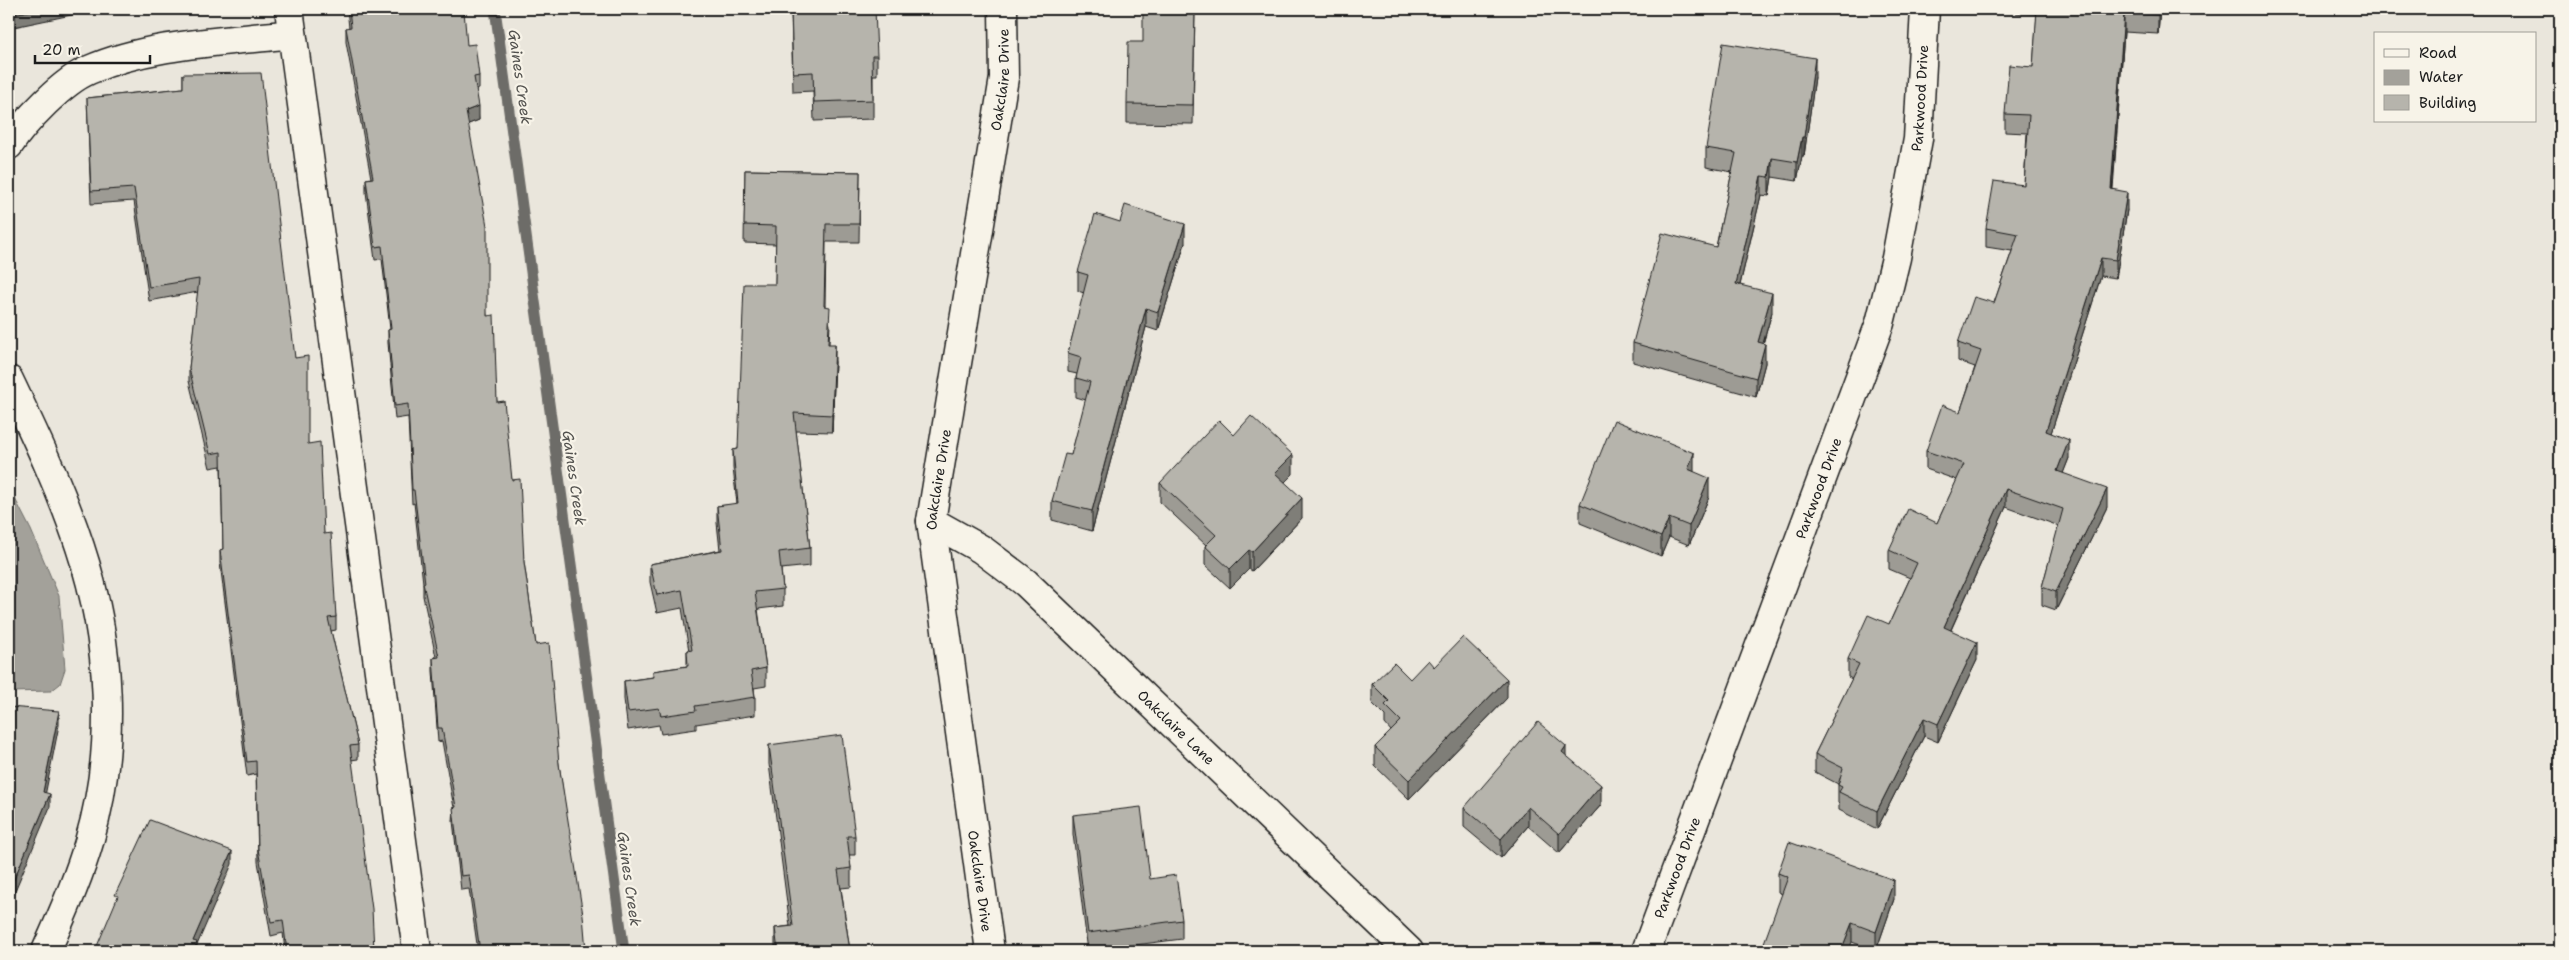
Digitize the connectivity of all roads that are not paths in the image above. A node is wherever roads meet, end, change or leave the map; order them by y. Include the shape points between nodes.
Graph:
1 (1003, 9) edge
2 (1925, 9) edge
3 (290, 21) edge
4 (9, 145) edge
5 (9, 380) edge
6 (931, 521) junction
7 (46, 951) edge
8 (417, 951) edge
9 (990, 951) edge
10 (1410, 951) edge
11 (1646, 951) edge

1 - 6 street, Oakclaire Drive via 1004,78
2 - 11 street, Parkwood Drive via 1918,139 1896,258 1880,323
3 - 4 street via 87,70 25,121
3 - 8 street
5 - 7 street via 50,467 81,548 100,625 107,695 104,763 96,815 65,910
6 - 9 street, Oakclaire Drive
6 - 10 street, Oakclaire Lane via 981,549 1026,583

